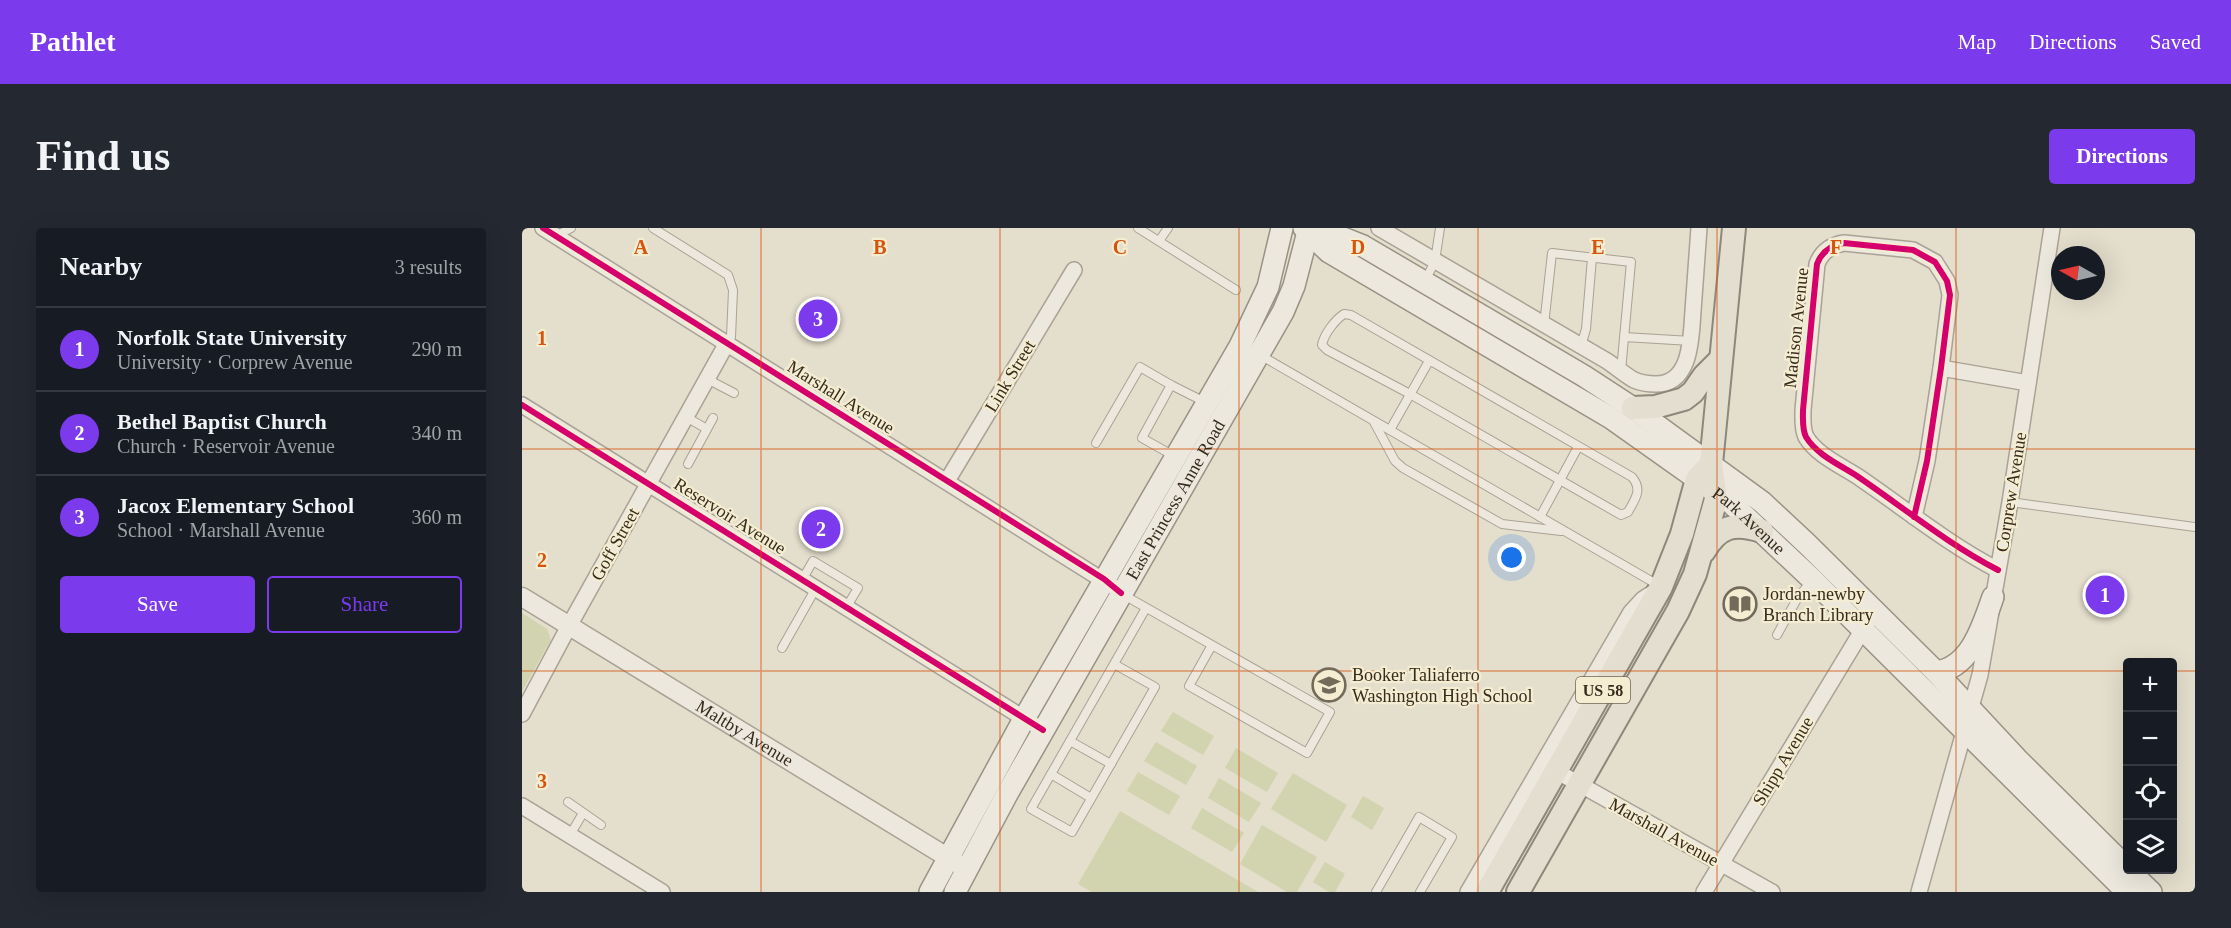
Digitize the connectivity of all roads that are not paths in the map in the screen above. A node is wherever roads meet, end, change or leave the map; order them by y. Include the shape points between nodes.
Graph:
1 (571, 228) edge
2 (653, 228) edge
3 (1138, 228) edge
4 (1168, 228) edge
5 (1282, 228) edge
6 (1379, 228) edge
7 (1440, 228) edge
8 (1699, 228) edge
9 (1734, 228) edge
10 (2052, 228) edge
11 (1308, 229) edge
12 (549, 232) edge
13 (1160, 241) junction
14 (1592, 258) junction
15 (1435, 261) junction
16 (1074, 270) dead end
17 (1424, 282) junction
18 (1236, 290) dead end
19 (1624, 337) junction
20 (1691, 341) junction
21 (727, 343) junction
22 (1545, 343) junction
23 (1581, 346) junction
24 (1259, 355) junction
25 (1721, 358) junction
26 (1429, 361) junction
27 (1941, 368) junction
28 (1621, 371) junction
29 (707, 379) junction
30 (1637, 381) junction
31 (2028, 383) junction
32 (1171, 385) junction
33 (734, 393) dead end
34 (1410, 394) junction
35 (1206, 403) junction
36 (522, 405) edge
37 (1633, 408) junction
38 (686, 417) junction
39 (713, 418) dead end
40 (1373, 420) junction
41 (707, 429) junction
42 (1390, 430) junction
43 (1096, 443) dead end
44 (1578, 447) junction
45 (1175, 457) junction
46 (688, 464) dead end
47 (1704, 471) junction
48 (1560, 480) junction
49 (947, 481) junction
50 (649, 483) junction
51 (1716, 493) junction
52 (2010, 502) junction
53 (1540, 517) junction
54 (1914, 517) junction
55 (2195, 527) edge
56 (1564, 531) junction
57 (1762, 531) junction
58 (1700, 558) junction
59 (1998, 570) junction
60 (802, 579) junction
61 (1104, 579) junction
62 (1813, 580) junction
63 (1661, 587) junction
64 (816, 588) junction
65 (1121, 593) junction
66 (522, 597) edge
67 (1994, 597) junction
68 (846, 608) junction
69 (1146, 608) junction
70 (1874, 610) junction
71 (569, 626) junction
72 (1862, 630) junction
73 (1777, 635) dead end
74 (1212, 645) junction
75 (782, 648) dead end
76 (1114, 663) junction
77 (1936, 672) junction
78 (1971, 708) junction
79 (522, 714) edge
80 (1024, 719) junction
81 (1043, 730) junction
82 (1965, 732) junction
83 (1070, 741) junction
84 (1111, 764) junction
85 (1556, 771) junction
86 (1051, 774) junction
87 (1580, 784) junction
88 (1091, 798) junction
89 (568, 802) dead end
90 (522, 806) edge
91 (583, 813) junction
92 (601, 825) dead end
93 (570, 835) junction
94 (948, 858) junction
95 (1721, 864) junction
96 (2123, 864) edge
97 (967, 870) junction
98 (2133, 874) edge
99 (662, 892) edge
100 (930, 892) edge
101 (955, 892) edge
102 (1376, 892) edge
103 (1420, 892) edge
104 (1468, 892) edge
105 (1487, 892) edge
106 (1518, 892) edge
107 (1704, 892) edge
108 (1772, 892) edge
109 (1919, 892) edge
110 (2127, 892) edge
111 (2151, 892) edge

1 - 12 lane
2 - 21 lane via 728,275 733,290 731,337
3 - 13 lane
4 - 13 lane
5 - 35 main road, East Princess Anne Road via 1268,287 1240,346
6 - 15 street
7 - 15 lane
8 - 20 street
9 - 25 main road, US 58
10 - 31 street, Corprew Avenue
11 - 17 main road, Park Avenue via 1363,246
11 - 22 main road, Park Avenue via 1329,252
11 - 24 main road, East Princess Anne Road via 1294,286
12 - 21 street, Marshall Avenue
13 - 18 lane
14 - 19 lane via 1631,262
14 - 22 lane via 1552,253
14 - 23 lane
15 - 17 lane
15 - 22 street
16 - 49 street, Link Street
17 - 22 main road, Park Avenue
19 - 20 lane
19 - 28 lane
20 - 30 street via 1683,371 1675,378 1660,384
21 - 29 street, Goff Street
21 - 49 street, Marshall Avenue
22 - 23 street
22 - 37 main road, Park Avenue via 1584,376
22 - 47 main road, Park Avenue via 1611,418
23 - 28 street
24 - 40 lane
24 - 65 main road, East Princess Anne Road
25 - 37 main road via 1684,399
25 - 47 main road, US 58
26 - 34 lane
26 - 34 lane via 1350,315 1340,317 1323,339 1327,350
26 - 44 lane
27 - 31 street
27 - 54 street, Madison Avenue
27 - 54 street, Madison Avenue via 1950,295 1947,280 1935,262 1913,250 1844,243 1826,250 1817,264 1803,410 1806,436 1823,455
28 - 30 street
29 - 33 lane
29 - 38 street, Goff Street
30 - 37 street
31 - 52 street, Corprew Avenue
32 - 35 lane
32 - 43 lane via 1140,367
32 - 45 lane via 1142,438
34 - 42 lane
34 - 48 lane
35 - 45 main road, East Princess Anne Road
36 - 50 street, Reservoir Avenue
37 - 47 main road, Park Avenue
38 - 41 lane
38 - 50 street, Goff Street
39 - 41 lane
40 - 42 lane
40 - 56 lane via 1395,461 1403,468 1482,514 1502,524
41 - 46 lane
42 - 53 lane
44 - 48 lane
44 - 48 lane via 1632,477 1639,492 1628,512 1621,515
45 - 61 main road, East Princess Anne Road
47 - 51 main road, US 58
47 - 63 main road, US 58
47 - 70 main road, Park Avenue via 1762,502
48 - 53 lane
49 - 61 street, Marshall Avenue
50 - 60 street, Reservoir Avenue
50 - 71 street, Goff Street
51 - 57 main road, Park Avenue
51 - 58 main road, US 58
52 - 55 lane
52 - 59 street, Corprew Avenue
53 - 56 lane
54 - 59 street, Madison Avenue
56 - 63 lane
57 - 58 main road via 1742,526 1725,529 1711,539
57 - 62 main road, Park Avenue
58 - 87 main road, US 58 via 1678,611
59 - 67 street, Corprew Avenue
60 - 64 street, Reservoir Avenue
60 - 68 lane via 813,561 858,588
61 - 65 street, Marshall Avenue
61 - 80 main road, East Princess Anne Road
62 - 72 main road, Park Avenue
62 - 73 lane
63 - 85 main road, US 58
63 - 104 street via 1631,612
64 - 68 street, Reservoir Avenue
64 - 75 lane
65 - 69 lane
65 - 81 main road, East Princess Anne Road
66 - 71 street, Maltby Avenue
67 - 77 main road via 1984,625 1961,660
67 - 78 street, Corprew Avenue
68 - 80 street, Reservoir Avenue
69 - 74 lane
69 - 76 lane
70 - 72 street, Shipp Avenue
70 - 77 main road, Park Avenue
71 - 79 street, Goff Street
71 - 94 street, Maltby Avenue
72 - 82 main road, Park Avenue
72 - 95 street, Shipp Avenue
74 - 74 lane via 1330,712 1307,753 1189,686
76 - 83 lane
76 - 84 lane via 1155,687
77 - 78 main road, Park Avenue
78 - 82 street, Corprew Avenue
78 - 96 main road, Park Avenue
80 - 81 street, Reservoir Avenue
80 - 94 main road, East Princess Anne Road
81 - 97 main road, East Princess Anne Road
82 - 109 street, Corprew Avenue
82 - 110 main road, Park Avenue
83 - 84 lane
83 - 86 lane
84 - 88 lane
85 - 87 street, Marshall Avenue
85 - 105 main road, US 58
86 - 88 lane
86 - 88 lane via 1031,808 1072,832
87 - 95 street, Marshall Avenue
87 - 106 main road, US 58
89 - 91 lane
90 - 93 street
91 - 92 lane
91 - 93 lane
93 - 99 street
94 - 97 street, Maltby Avenue
94 - 100 main road, East Princess Anne Road
95 - 107 street, Shipp Avenue
95 - 108 street, Marshall Avenue
97 - 101 main road, East Princess Anne Road
98 - 111 main road, Park Avenue
102 - 103 lane via 1419,817 1452,837

